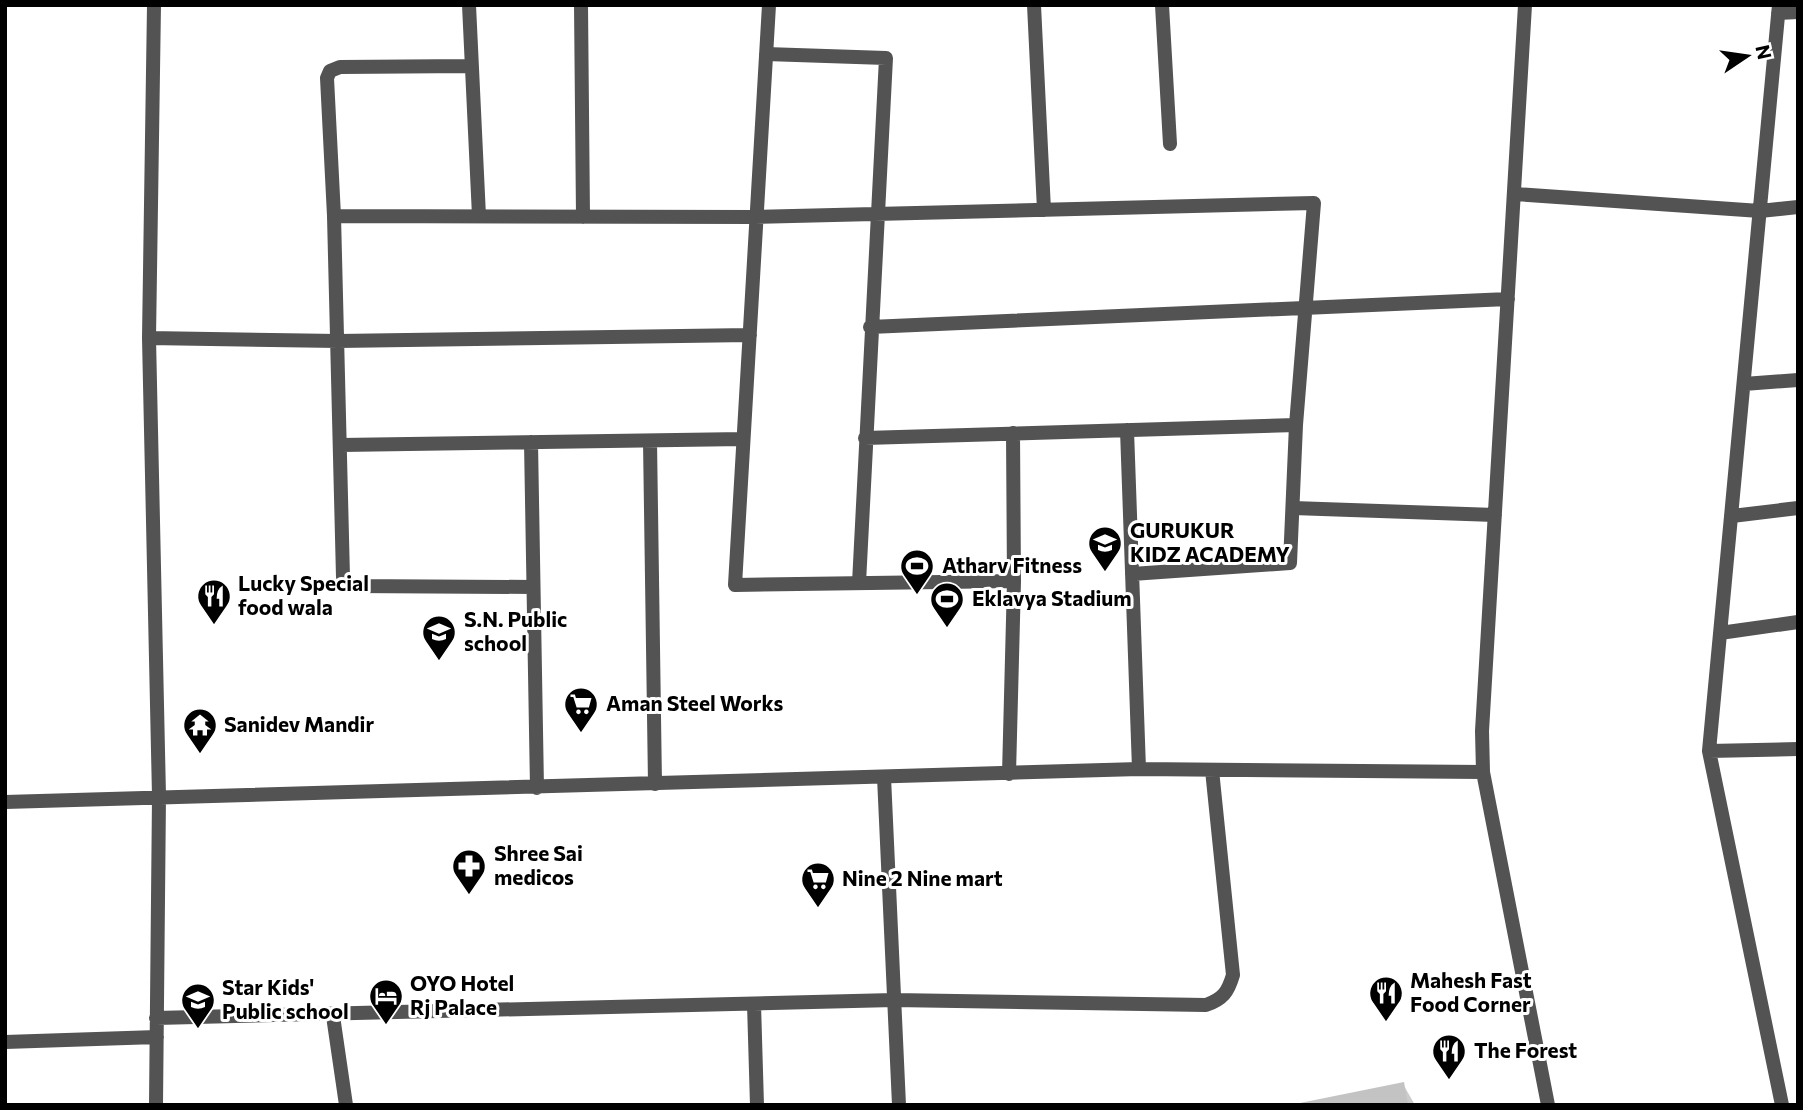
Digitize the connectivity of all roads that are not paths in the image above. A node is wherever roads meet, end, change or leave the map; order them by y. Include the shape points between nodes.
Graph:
1 (154, 5) edge
2 (469, 5) edge
3 (581, 5) edge
4 (769, 5) edge
5 (1034, 5) edge
6 (1163, 5) edge
7 (1525, 5) edge
8 (1779, 9) edge
9 (1798, 12) edge
10 (766, 54) junction
11 (470, 66) junction
12 (1170, 144) dead end
13 (1515, 194) junction
14 (1798, 207) edge
15 (1044, 210) junction
16 (1760, 211) junction
17 (876, 215) junction
18 (334, 216) junction
19 (479, 216) junction
20 (583, 216) junction
21 (756, 218) junction
22 (1508, 299) junction
23 (1305, 309) junction
24 (870, 327) junction
25 (750, 335) junction
26 (149, 338) junction
27 (338, 341) junction
28 (1798, 380) edge
29 (1744, 384) junction
30 (1296, 425) junction
31 (1127, 430) junction
32 (1013, 433) junction
33 (865, 438) junction
34 (743, 439) junction
35 (650, 441) junction
36 (531, 442) junction
37 (341, 445) junction
38 (1293, 508) junction
39 (1798, 508) edge
40 (1495, 515) junction
41 (1732, 516) junction
42 (1132, 574) junction
43 (1014, 580) junction
44 (859, 583) junction
45 (532, 587) junction
46 (1798, 622) edge
47 (1720, 633) junction
48 (1798, 748) edge
49 (1709, 751) junction
50 (1139, 769) junction
51 (1212, 770) junction
52 (1483, 772) junction
53 (1009, 774) junction
54 (884, 777) junction
55 (655, 784) junction
56 (537, 788) junction
57 (159, 796) junction
58 (5, 802) edge
59 (894, 1000) junction
60 (754, 1004) junction
61 (333, 1016) junction
62 (156, 1018) junction
63 (157, 1037) junction
64 (5, 1042) edge
65 (156, 1105) edge
66 (346, 1105) edge
67 (757, 1105) edge
68 (899, 1105) edge
69 (1548, 1105) edge
70 (1782, 1105) edge

1 - 26 street
2 - 11 street
3 - 20 street
4 - 10 street
5 - 15 street
6 - 12 street
7 - 13 street
8 - 9 street
8 - 16 street
10 - 17 street via 886,58
10 - 21 street
11 - 18 street via 340,67 330,71
11 - 19 street
13 - 16 street
13 - 22 street
14 - 16 street
15 - 17 street
15 - 23 street via 1314,203
16 - 29 street
17 - 21 street
17 - 24 street
18 - 19 street
18 - 27 street
19 - 20 street
20 - 21 street
21 - 25 street
22 - 23 street
22 - 40 street
23 - 24 street
23 - 30 street
24 - 33 street
25 - 27 street
25 - 34 street
26 - 27 street
26 - 57 street
27 - 37 street
28 - 29 street
29 - 41 street
30 - 31 street
30 - 38 street
31 - 32 street
31 - 42 street
32 - 33 street
32 - 43 street
33 - 44 street
34 - 35 street
34 - 44 street via 734,585
35 - 36 street
35 - 55 street
36 - 37 street
36 - 45 street
37 - 45 street via 345,583
38 - 40 street
38 - 42 street via 1290,563
39 - 41 street
40 - 52 street
41 - 47 street
42 - 50 street
43 - 44 street
43 - 53 street
45 - 56 street
46 - 47 street
47 - 49 street
48 - 49 street
49 - 70 street
50 - 51 street
50 - 53 street
51 - 52 street
51 - 59 street via 1233,975 1220,1000 1206,1005
52 - 69 street
53 - 54 street
54 - 55 street
54 - 59 street
55 - 56 street
56 - 57 street
57 - 58 street
57 - 62 street
59 - 60 street
59 - 68 street
60 - 61 street
60 - 67 street
61 - 62 street
61 - 66 street
62 - 63 street
63 - 64 street
63 - 65 street

